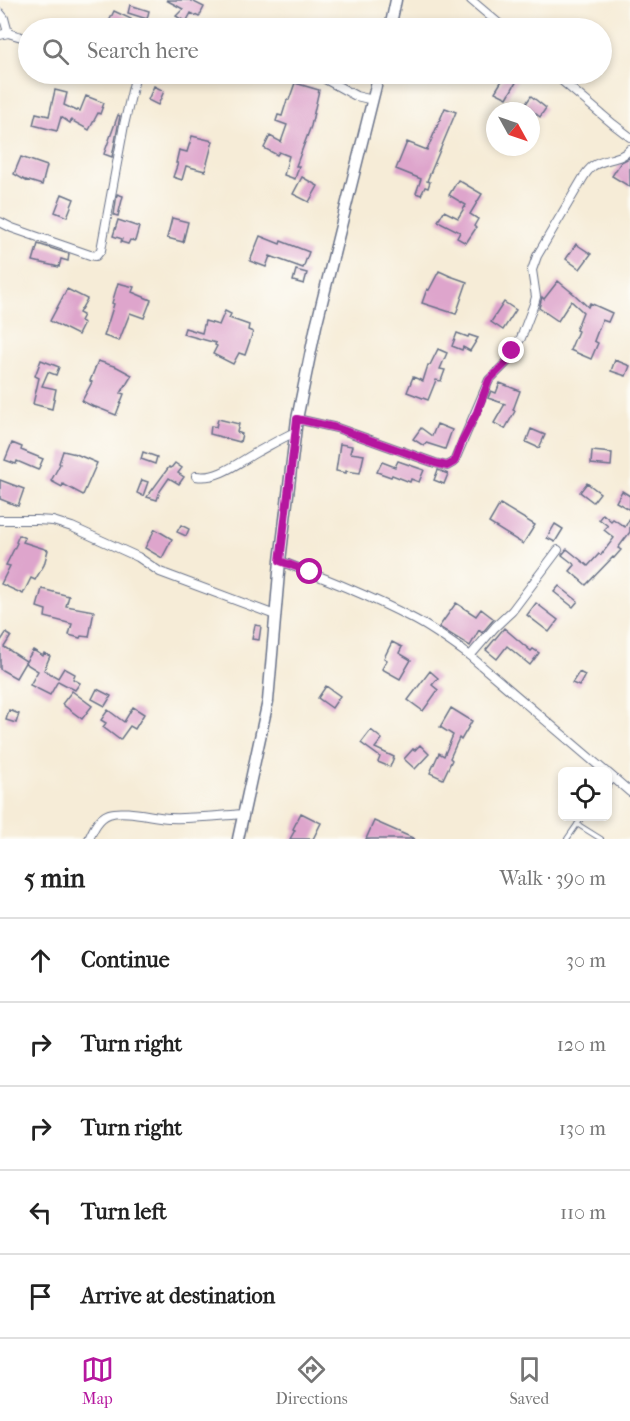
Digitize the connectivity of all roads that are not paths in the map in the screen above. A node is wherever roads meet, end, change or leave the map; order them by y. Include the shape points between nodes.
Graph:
1 (396, 0) edge
2 (471, 0) edge
3 (0, 13) edge
4 (392, 18) edge
5 (492, 18) edge
6 (4, 34) edge
7 (134, 84) edge
8 (334, 84) edge
9 (377, 84) edge
10 (566, 84) edge
11 (373, 100) junction
12 (630, 137) edge
13 (630, 149) edge
14 (0, 222) edge
15 (297, 419) junction
16 (295, 432) junction
17 (196, 476) dead end
18 (0, 520) edge
19 (558, 550) dead end
20 (280, 561) junction
21 (274, 615) junction
22 (470, 656) junction
23 (601, 767) edge
24 (612, 777) edge
25 (630, 792) edge
26 (243, 814) junction
27 (579, 821) edge
28 (577, 824) junction
29 (89, 839) edge
30 (238, 839) edge
31 (567, 839) edge
32 (601, 839) edge

1 - 4 street
2 - 5 street
3 - 6 street
7 - 14 street via 99,254 90,255
8 - 11 street
9 - 11 street
10 - 12 street
11 - 15 street via 316,326
13 - 15 street via 591,168 537,256 532,270 536,297 521,338 507,362 489,380 452,463 435,463 337,428
15 - 16 street
16 - 17 street via 229,469 212,476
16 - 20 street
18 - 21 street via 37,519 72,527 123,549 160,572
19 - 22 street via 512,611
20 - 21 street
20 - 22 street via 412,618
21 - 26 street via 268,701
22 - 23 street
24 - 25 street
26 - 29 street via 168,818 112,813 100,820
26 - 30 street
27 - 28 lane
28 - 31 lane
28 - 32 lane

